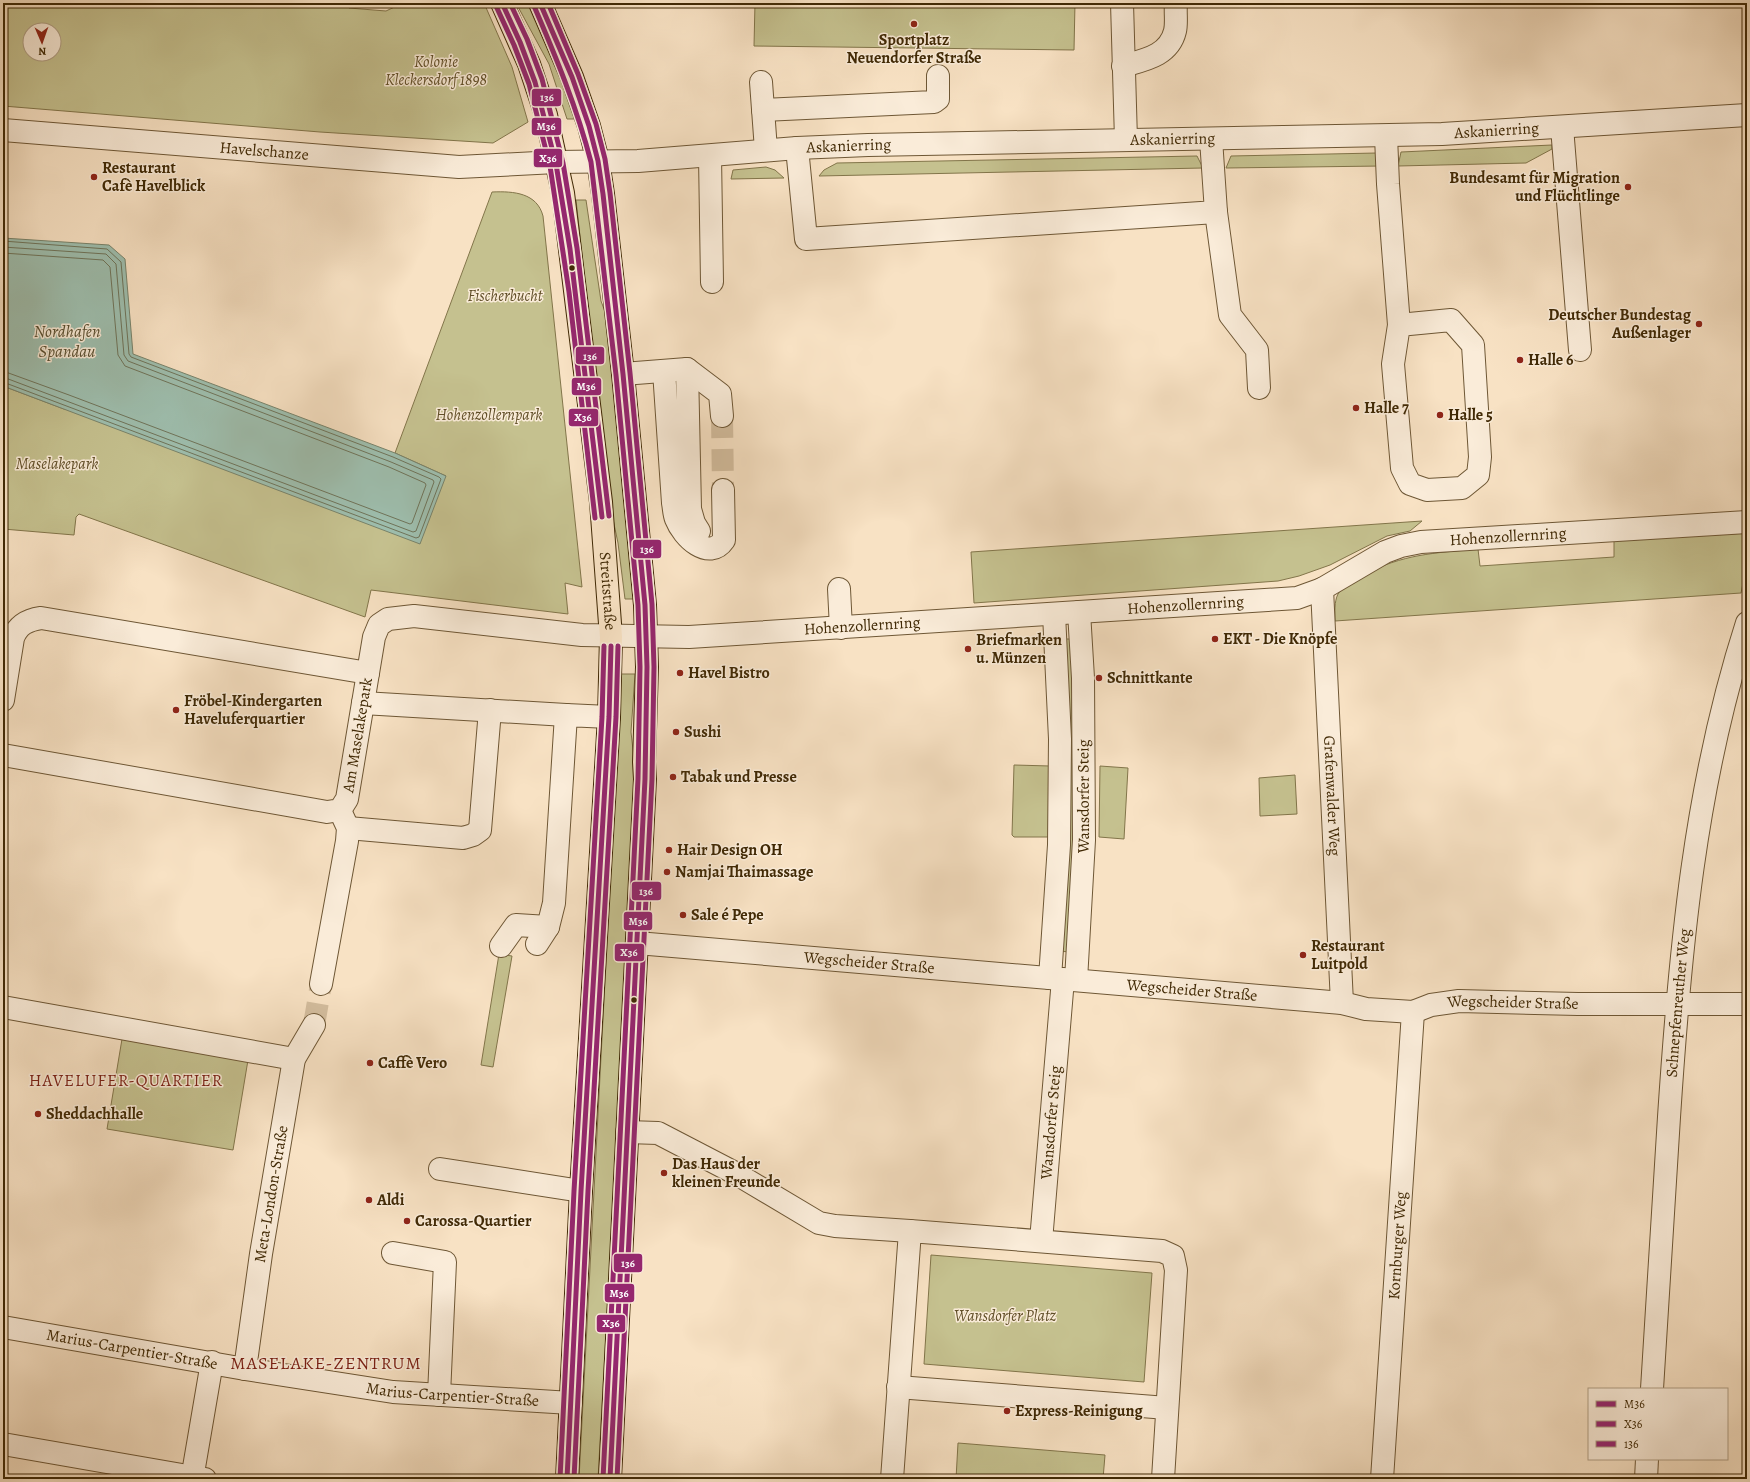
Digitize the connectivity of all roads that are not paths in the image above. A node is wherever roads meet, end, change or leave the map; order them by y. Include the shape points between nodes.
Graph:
1 (502, 3) edge
2 (540, 3) edge
3 (1122, 3) edge
4 (1176, 3) edge
5 (1123, 66) junction
6 (938, 76) dead end
7 (761, 82) dead end
8 (763, 110) junction
9 (1747, 115) edge
10 (1562, 127) junction
11 (3, 130) edge
12 (1386, 136) junction
13 (1211, 139) junction
14 (1126, 140) junction
15 (797, 148) junction
16 (766, 150) junction
17 (710, 156) junction
18 (556, 162) junction
19 (598, 162) junction
20 (1216, 212) junction
21 (712, 282) dead end
22 (1399, 325) junction
23 (1580, 350) dead end
24 (687, 369) junction
25 (664, 371) junction
26 (623, 374) junction
27 (1259, 388) dead end
28 (722, 416) tunnel mouth
29 (723, 490) tunnel mouth
30 (1747, 522) edge
31 (699, 531) dead end
32 (839, 589) dead end
33 (1322, 589) junction
34 (1079, 612) junction
35 (1054, 614) junction
36 (1747, 623) edge
37 (841, 628) junction
38 (611, 637) junction
39 (646, 637) junction
40 (368, 672) junction
41 (3, 700) edge
42 (363, 703) junction
43 (490, 710) junction
44 (566, 715) junction
45 (609, 716) junction
46 (3, 754) edge
47 (344, 819) junction
48 (637, 943) junction
49 (501, 946) dead end
50 (1063, 979) junction
51 (321, 984) tunnel mouth
52 (1342, 1003) junction
53 (1676, 1003) junction
54 (1747, 1004) edge
55 (3, 1007) edge
56 (1413, 1012) junction
57 (314, 1025) tunnel mouth
58 (294, 1059) junction
59 (627, 1132) junction
60 (440, 1169) dead end
61 (581, 1191) junction
62 (910, 1231) junction
63 (1041, 1241) junction
64 (393, 1253) dead end
65 (3, 1327) edge
66 (212, 1362) junction
67 (245, 1369) junction
68 (898, 1386) junction
69 (1652, 1388) edge
70 (439, 1394) junction
71 (571, 1403) junction
72 (1167, 1408) junction
73 (3, 1444) edge
74 (1647, 1460) edge
75 (197, 1478) edge
76 (567, 1479) edge
77 (610, 1479) edge
78 (892, 1479) edge
79 (1163, 1479) edge
80 (1382, 1479) edge
81 (1646, 1479) edge

1 - 18 main road, Streitstraße via 529,64 546,115
2 - 19 main road via 577,91
3 - 5 street
4 - 5 street via 1175,31 1170,44 1155,56
5 - 14 street
6 - 8 street via 938,99 934,102
7 - 8 street
8 - 16 street
9 - 10 street, Askanierring
10 - 12 street, Askanierring
10 - 23 street
11 - 18 street, Havelschanze via 459,167
12 - 13 street, Askanierring
12 - 22 street
13 - 14 street, Askanierring
13 - 20 street
14 - 15 street, Askanierring
15 - 16 street, Askanierring
15 - 20 street via 806,239
16 - 17 street, Askanierring
17 - 19 street, Askanierring
17 - 21 street
18 - 19 street, Havelschanze
18 - 38 main road, Streitstraße via 563,193 573,268 600,496
19 - 26 main road
20 - 27 street via 1230,315 1257,350
22 - 22 street via 1394,364 1402,468 1410,484 1427,490 1462,488 1478,475 1480,457 1473,345 1451,320
24 - 25 street
24 - 28 street via 720,394
24 - 31 street via 690,509
25 - 26 street
25 - 29 street via 676,518 682,530 703,549 711,550 720,546 724,540
26 - 39 main road via 641,552
30 - 33 street, Hohenzollernring via 1421,542 1385,552
32 - 37 street
33 - 34 street, Hohenzollernring via 1297,598
33 - 52 street, Grafenwalder Weg
34 - 35 street, Hohenzollernring
34 - 50 street, Wansdorfer Steig via 1083,686 1084,840
35 - 37 street, Hohenzollernring
35 - 50 street, Wansdorfer Steig via 1060,739
36 - 53 street, Schnepfenreuther Weg via 1733,666 1716,735 1699,820 1684,923
37 - 39 street, Hohenzollernring
38 - 39 street, Hohenzollernring
38 - 40 street, Am Maselakepark via 414,616 388,618 378,624
38 - 45 main road, Streitstraße
39 - 48 main road via 645,779
40 - 41 street via 41,618 23,624 16,630
40 - 42 street, Am Maselakepark
42 - 43 street
42 - 47 street, Am Maselakepark
43 - 44 street
43 - 47 street via 480,830 463,838
44 - 45 street
44 - 49 street via 554,903 543,935 516,925
45 - 61 main road, Streitstraße
46 - 47 street, Am Maselakepark via 327,812
47 - 51 street
48 - 50 street, Wegscheider Straße
48 - 59 main road
50 - 52 street, Wegscheider Straße
50 - 63 street, Wansdorfer Steig
52 - 56 street, Wegscheider Straße via 1366,1009
53 - 54 street, Wegscheider Straße
53 - 56 street, Wegscheider Straße via 1459,1001 1431,1005
53 - 69 street, Schnepfenreuther Weg
55 - 58 street
56 - 80 street, Kornburger Weg
57 - 58 street, Meta-London-Straße
58 - 67 street, Meta-London-Straße via 261,1254
59 - 62 street via 658,1133 735,1173 819,1223
59 - 77 main road
60 - 61 street
61 - 71 main road, Streitstraße
62 - 63 street
62 - 68 street
63 - 72 street via 1162,1252 1173,1256 1176,1270
64 - 70 street via 445,1262
65 - 66 street, Marius-Carpentier-Straße
66 - 67 street, Marius-Carpentier-Straße
66 - 75 street
67 - 70 street, Marius-Carpentier-Straße via 393,1392
68 - 72 street
68 - 78 street
70 - 71 street, Marius-Carpentier-Straße
71 - 76 main road, Streitstraße
72 - 79 street
73 - 75 street
74 - 81 street

